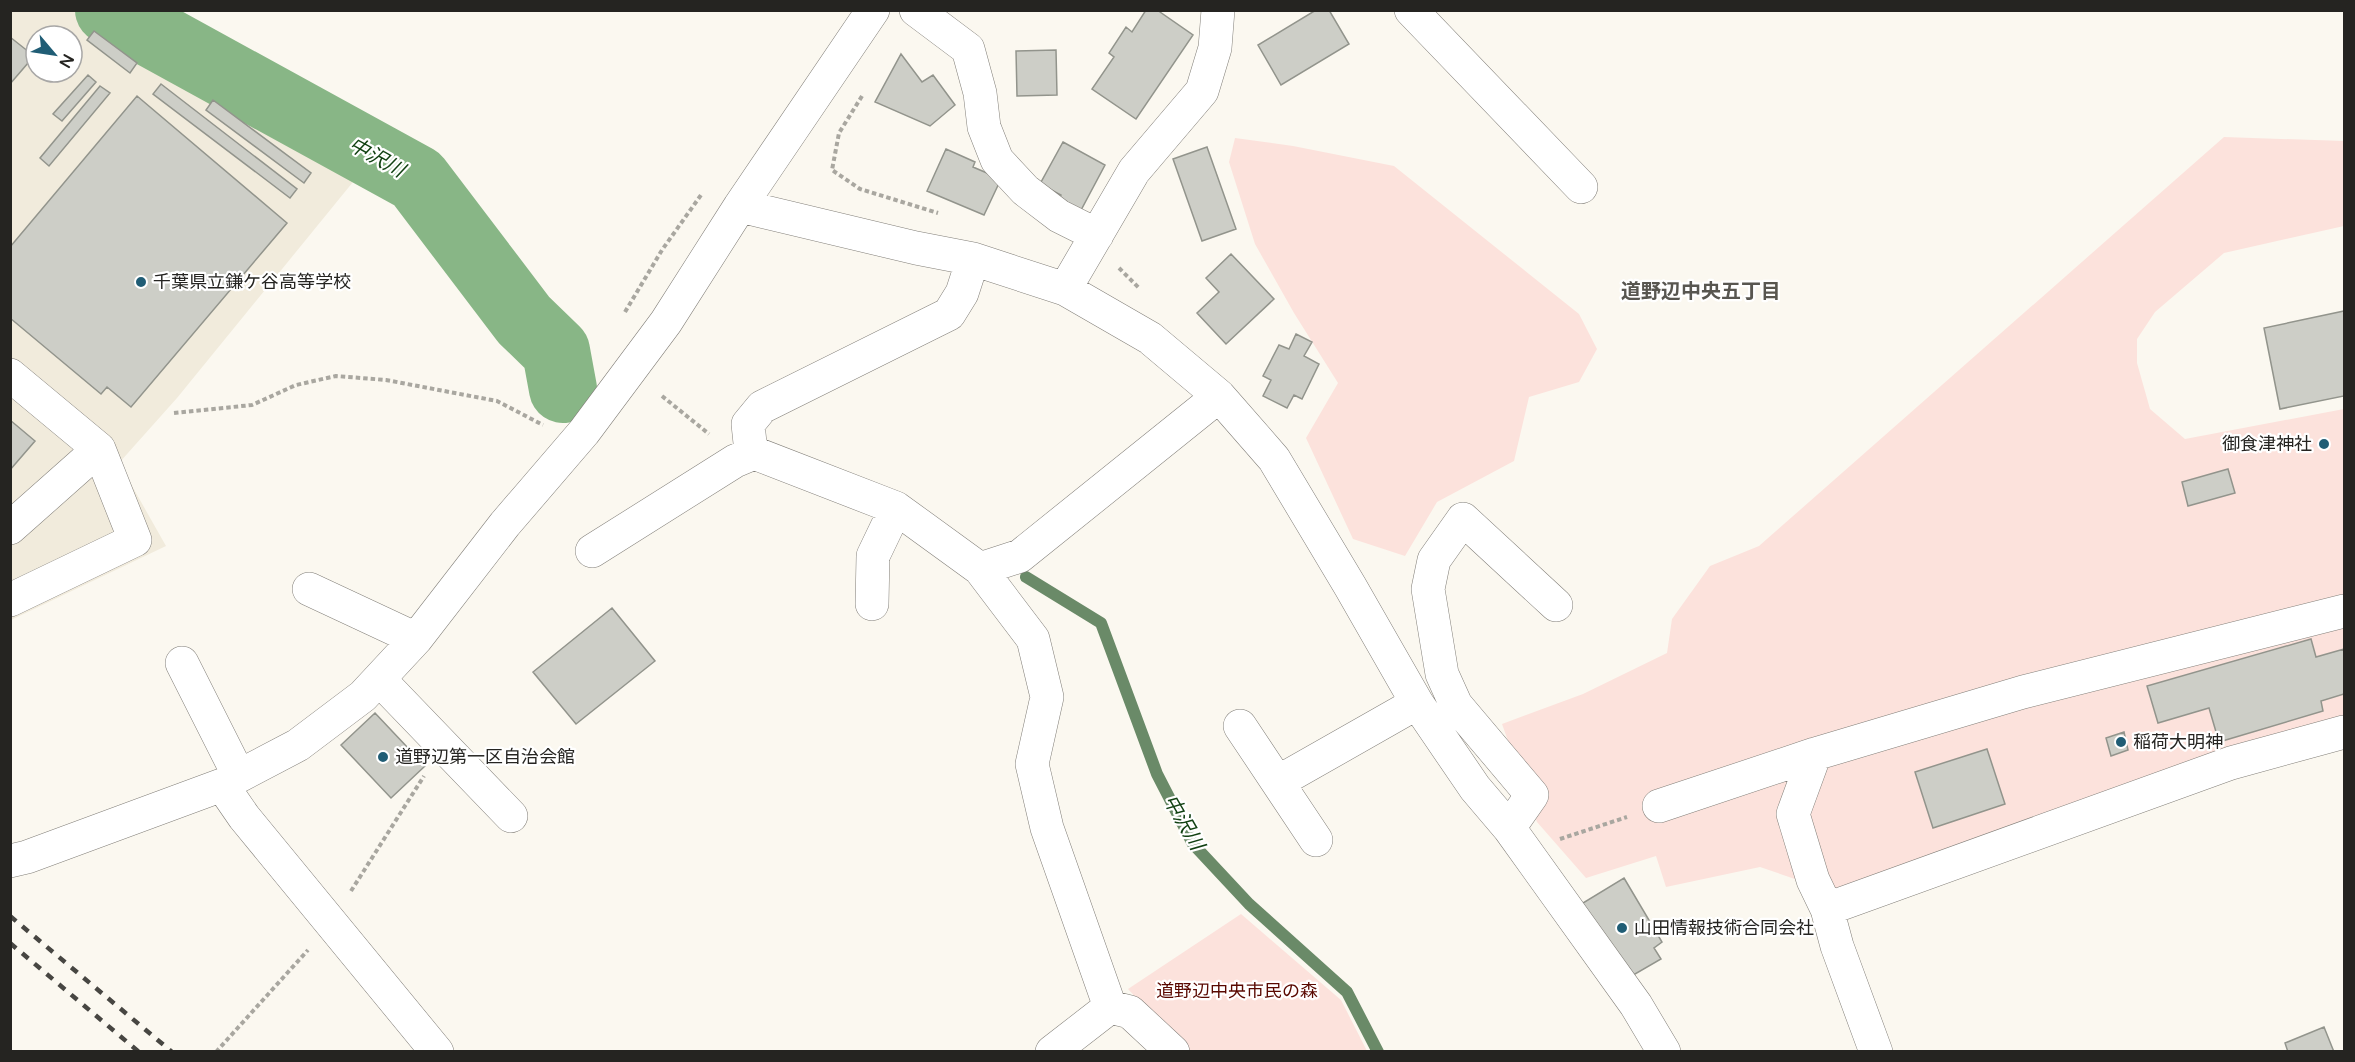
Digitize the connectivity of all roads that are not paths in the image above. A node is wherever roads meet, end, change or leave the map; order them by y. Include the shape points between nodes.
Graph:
1 (873, 10) edge
2 (916, 10) edge
3 (1218, 10) edge
4 (1411, 10) edge
5 (1581, 187) dead end
6 (740, 206) junction
7 (1096, 235) junction
8 (973, 259) junction
9 (1065, 289) junction
10 (10, 375) edge
11 (1219, 396) junction
12 (752, 448) junction
13 (99, 449) junction
14 (896, 508) junction
15 (10, 528) edge
16 (592, 551) dead end
17 (980, 569) junction
18 (309, 589) dead end
19 (10, 600) edge
20 (872, 604) dead end
21 (1556, 605) dead end
22 (2344, 611) edge
23 (416, 639) junction
24 (182, 663) dead end
25 (379, 679) junction
26 (1417, 703) junction
27 (1240, 726) dead end
28 (2344, 732) edge
29 (1815, 754) junction
30 (230, 781) junction
31 (1278, 782) junction
32 (1659, 806) road end
33 (511, 816) dead end
34 (1316, 840) dead end
35 (1517, 840) junction
36 (10, 861) edge
37 (1827, 909) junction
38 (1110, 1007) junction
39 (438, 1052) edge
40 (1052, 1052) edge
41 (1173, 1052) edge
42 (1664, 1052) edge
43 (1876, 1052) edge

1 - 6 street
2 - 7 street via 968,49 984,127 997,160 1025,190 1059,216
3 - 7 street via 1215,48 1202,91 1134,171
4 - 5 street
6 - 8 street
6 - 23 street via 652,340 584,432 505,524
7 - 9 street
8 - 9 street
8 - 12 street via 962,293 949,314 762,407 748,424
9 - 11 street via 1150,338
10 - 13 street
11 - 17 street via 1020,556
11 - 26 street via 1274,459
12 - 14 street
12 - 16 street
13 - 15 street
13 - 19 street via 135,540
14 - 17 street
14 - 20 street via 873,556
17 - 38 street via 1033,639 1047,697 1032,764 1047,828
18 - 23 street
21 - 35 street via 1463,519 1434,560 1428,589 1442,674 1456,705 1532,795
22 - 29 street via 2024,692
23 - 25 street
24 - 30 street
25 - 30 street via 363,696 298,745
25 - 33 street
26 - 31 street
26 - 35 street via 1475,788
27 - 31 street
28 - 37 street via 2231,763
29 - 32 street
29 - 37 street via 1793,814 1813,880
30 - 36 street
30 - 39 street via 244,817
31 - 34 street
35 - 42 street via 1636,1005
37 - 43 street
38 - 40 street
38 - 41 street via 1130,1012

